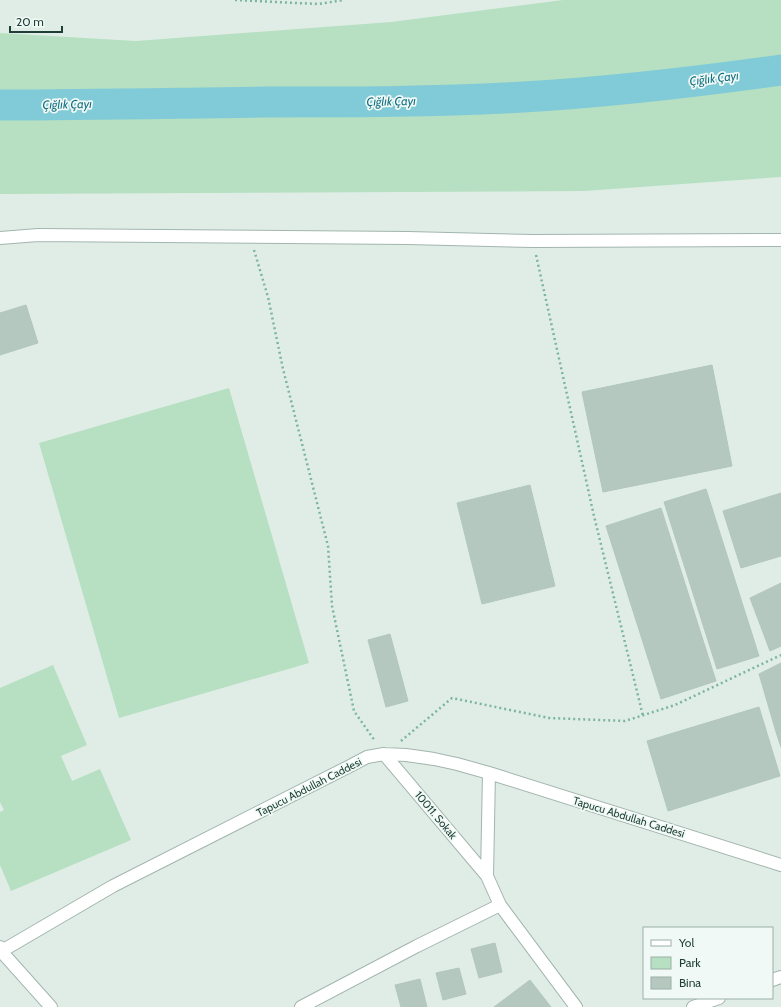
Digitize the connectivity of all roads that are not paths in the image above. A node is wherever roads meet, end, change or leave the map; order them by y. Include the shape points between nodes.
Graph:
1 (0, 238) edge
2 (781, 240) edge
3 (384, 754) junction
4 (490, 773) junction
5 (781, 865) edge
6 (487, 876) junction
7 (500, 905) junction
8 (0, 950) edge
9 (716, 999) edge
10 (50, 1007) edge
11 (301, 1007) edge
12 (576, 1007) edge
13 (693, 1007) edge

1 - 2 street via 38,235 533,241
3 - 4 street, Tapucu Abdullah Caddesi via 434,759
3 - 6 street, 10011. Sokak
3 - 8 street, Tapucu Abdullah Caddesi via 367,757 113,886
4 - 5 street, Tapucu Abdullah Caddesi
4 - 6 street, 10011. Sokak
6 - 7 street, 10011. Sokak
7 - 11 street
7 - 12 street, 10011. Sokak
8 - 10 street
9 - 13 street

